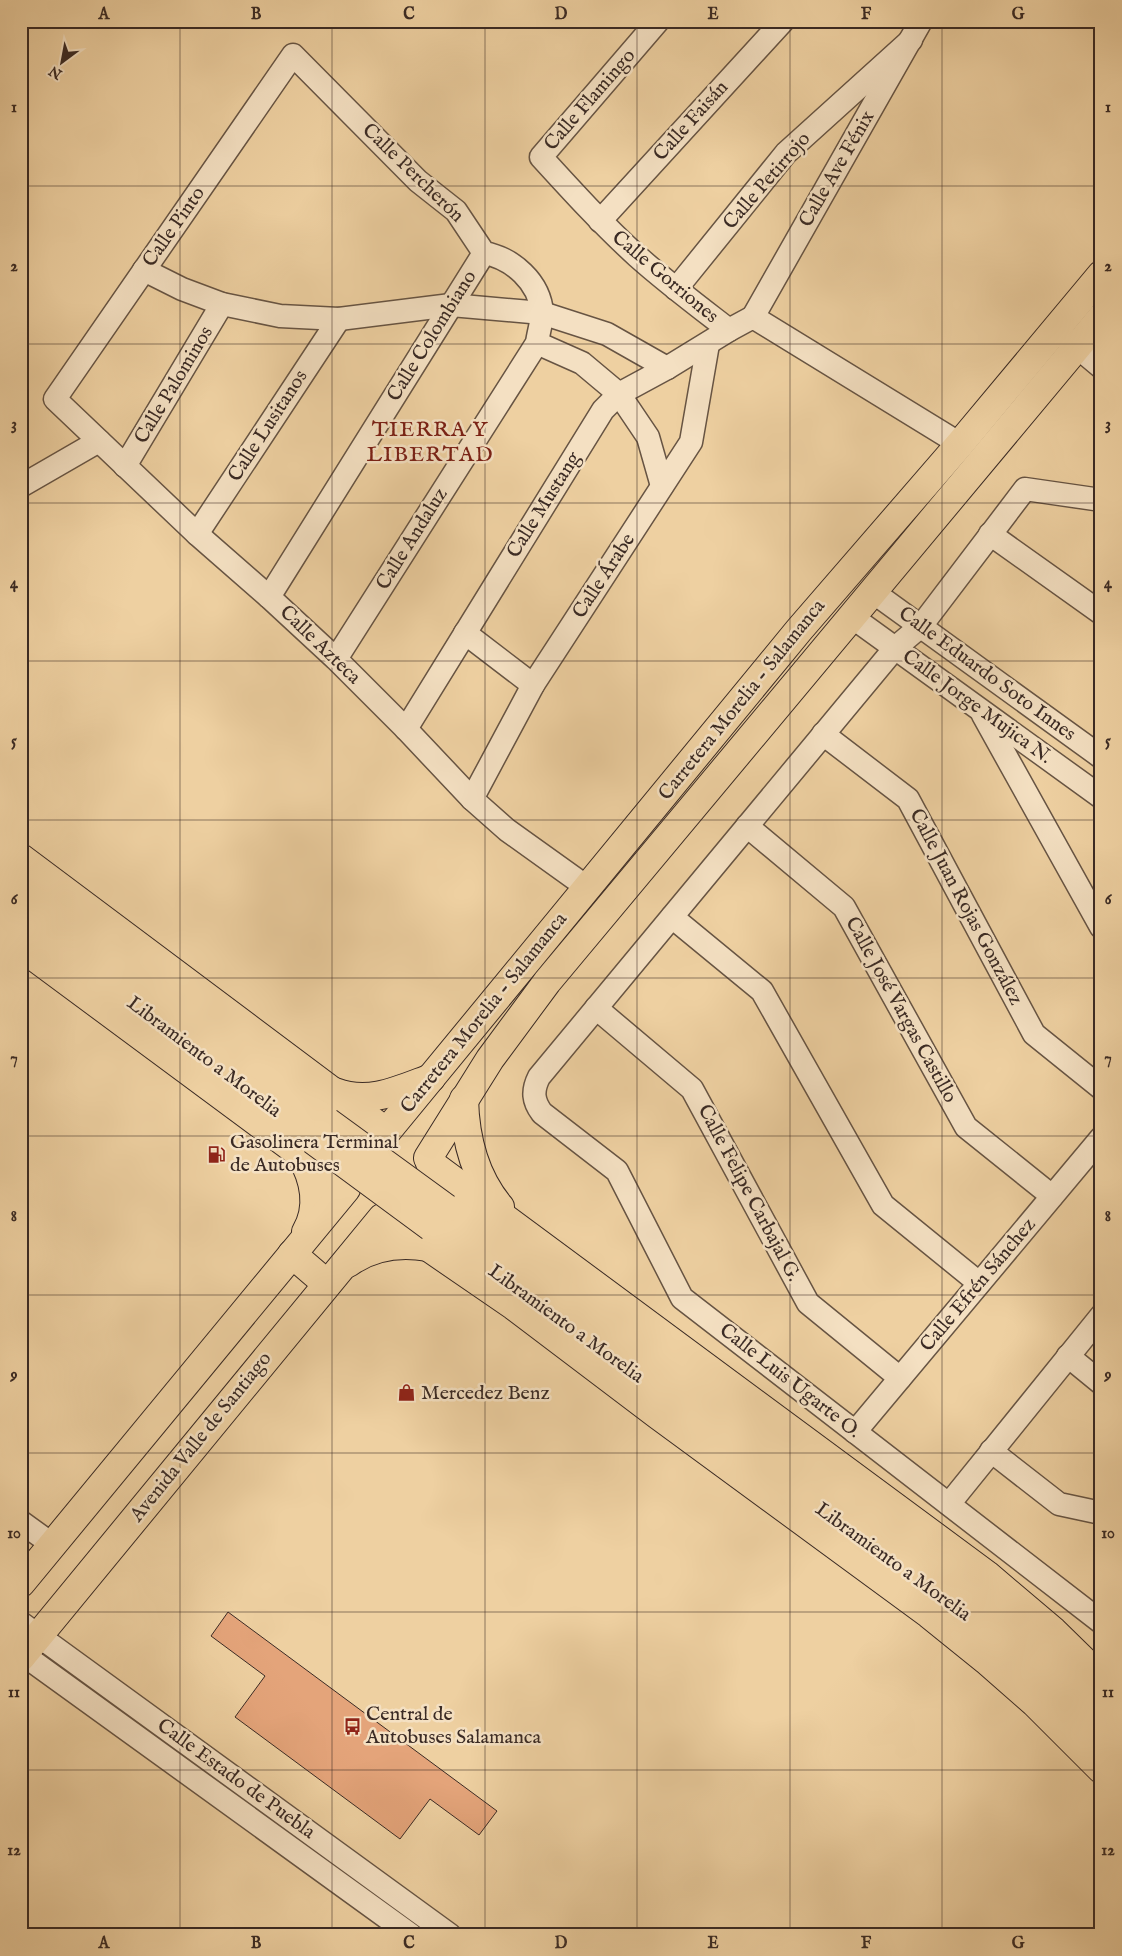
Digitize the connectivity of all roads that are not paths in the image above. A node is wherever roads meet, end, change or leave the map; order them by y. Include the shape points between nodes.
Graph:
1 (658, 21) edge
2 (783, 21) edge
3 (916, 31) edge
4 (293, 55) joint
5 (541, 157) joint
6 (600, 221) junction
7 (484, 253) junction
8 (144, 270) junction
9 (1101, 275) edge
10 (676, 289) junction
11 (222, 304) junction
12 (451, 305) junction
13 (542, 312) junction
14 (753, 317) junction
15 (1101, 318) edge
16 (340, 319) junction
17 (1055, 329) junction
18 (729, 330) junction
19 (537, 343) junction
20 (708, 344) junction
21 (1077, 347) junction
22 (1101, 367) edge
23 (667, 368) junction
24 (619, 394) junction
25 (55, 399) joint
26 (99, 441) junction
27 (960, 444) junction
28 (125, 466) junction
29 (21, 486) edge
30 (662, 486) junction
31 (1101, 500) edge
32 (198, 534) junction
33 (990, 534) junction
34 (873, 592) junction
35 (269, 597) junction
36 (1101, 613) edge
37 (852, 617) junction
38 (921, 626) junction
39 (799, 630) junction
40 (465, 633) junction
41 (895, 648) junction
42 (336, 659) junction
43 (534, 685) junction
44 (980, 710) junction
45 (406, 730) junction
46 (823, 734) junction
47 (1101, 757) edge
48 (1101, 797) edge
49 (472, 799) junction
50 (747, 826) junction
51 (21, 858) edge
52 (588, 888) junction
53 (21, 890) edge
54 (672, 917) junction
55 (21, 919) edge
56 (1101, 927) edge
57 (21, 947) edge
58 (596, 1008) junction
59 (432, 1078) junction
60 (1101, 1088) edge
61 (328, 1089) junction
62 (464, 1099) junction
63 (386, 1130) junction
64 (314, 1138) junction
65 (1101, 1138) edge
66 (429, 1160) junction
67 (346, 1188) junction
68 (1052, 1196) junction
69 (384, 1218) junction
70 (435, 1227) junction
71 (531, 1238) junction
72 (297, 1247) junction
73 (332, 1278) junction
74 (979, 1283) junction
75 (1101, 1316) edge
76 (1068, 1356) junction
77 (900, 1378) junction
78 (1101, 1383) edge
79 (855, 1432) junction
80 (991, 1451) junction
81 (949, 1504) junction
82 (1101, 1513) edge
83 (21, 1522) edge
84 (53, 1544) junction
85 (21, 1583) edge
86 (1101, 1622) edge
87 (25, 1645) edge
88 (1101, 1678) edge
89 (1101, 1706) edge
90 (1101, 1740) edge
91 (1101, 1769) edge
92 (411, 1935) edge
93 (450, 1935) edge

1 - 5 street, Calle Flamingo
2 - 6 street, Calle Faisán
3 - 10 street, Calle Petirrojo via 786,153
3 - 14 street, Calle Ave Fénix
4 - 7 street, Calle Percherón via 418,181 456,211
4 - 8 street, Calle Pinto
5 - 6 street, Calle Gorriones
6 - 10 street, Calle Gorriones
7 - 12 street, Calle Colombiano
7 - 13 street via 517,267 534,287
8 - 11 street
8 - 25 street, Calle Pinto
9 - 17 main road, Carretera Morelia - Salamanca
10 - 18 street, Calle Gorriones
11 - 16 street via 280,316
11 - 28 street, Calle Palominos
12 - 13 street
12 - 16 street
12 - 35 street, Calle Colombiano
13 - 19 street
13 - 23 street via 607,334
14 - 18 street, Calle Gorriones
14 - 27 street
15 - 21 main road, Carretera Morelia - Salamanca
16 - 32 street, Calle Lusitanos
17 - 21 street
17 - 27 main road, Carretera Morelia - Salamanca
18 - 20 street, Calle Mustang
19 - 24 street via 582,362
19 - 42 street, Calle Andaluz
20 - 23 street, Calle Mustang
20 - 30 street, Calle Árabe via 691,442
21 - 22 street
21 - 34 main road, Carretera Morelia - Salamanca
23 - 24 street, Calle Mustang
24 - 30 street via 648,436
24 - 40 street, Calle Mustang via 603,410
25 - 26 street, Calle Azteca
26 - 28 street, Calle Azteca
26 - 29 street
27 - 39 main road, Carretera Morelia - Salamanca
28 - 32 street, Calle Azteca
30 - 43 street, Calle Árabe
31 - 33 street via 1025,489
32 - 35 street, Calle Azteca
33 - 36 street
33 - 38 street
34 - 37 main road, Carretera Morelia - Salamanca
34 - 38 street, Calle Eduardo Soto Innes
34 - 39 main road via 828,609
35 - 42 street, Calle Azteca
37 - 41 street, Calle Jorge Mujica N.
37 - 62 main road, Carretera Morelia - Salamanca via 547,982
38 - 41 street
38 - 47 street, Calle Eduardo Soto Innes
39 - 52 main road, Carretera Morelia - Salamanca
40 - 43 street
40 - 45 street, Calle Mustang
41 - 44 street, Calle Jorge Mujica N.
41 - 46 street
42 - 45 street, Calle Azteca
43 - 49 street, Calle Árabe
44 - 48 street, Calle Jorge Mujica N.
44 - 56 street
45 - 49 street, Calle Azteca
46 - 50 street
46 - 60 street, Calle Juan Rojas González via 908,799 1034,1034
49 - 52 street, Calle Azteca via 507,830
50 - 54 street
50 - 68 street, Calle José Vargas Castillo via 844,907 966,1127
51 - 61 main road
52 - 59 main road, Carretera Morelia - Salamanca
53 - 64 main road, Libramiento a Morelia
54 - 58 street
54 - 74 street via 762,990 884,1204
55 - 64 main road, Libramiento a Morelia
57 - 64 main road
58 - 77 street, Calle Felipe Carbajal G. via 692,1088 808,1303
58 - 79 street, Calle Luis Ugarte O. via 539,1077 534,1096 537,1105 542,1113 616,1171 682,1298
59 - 61 main road via 387,1095 372,1097 357,1098
59 - 63 main road, Carretera Morelia - Salamanca
61 - 63 main road
62 - 66 main road, Carretera Morelia - Salamanca
62 - 71 main road via 465,1126 480,1177 494,1200
63 - 66 main road via 410,1137
63 - 67 main road via 367,1135 354,1146 345,1161
64 - 67 main road
64 - 70 main road, Libramiento a Morelia, bridge
64 - 72 main road via 308,1167 315,1197 314,1213
65 - 68 street, Calle Efrén Sánchez
66 - 69 main road via 429,1187 422,1202 402,1216
66 - 71 main road
67 - 69 main road via 360,1208
67 - 72 main road
68 - 74 street, Calle Efrén Sánchez
69 - 70 main road
69 - 73 main road, Avenida Valle de Santiago
70 - 73 main road via 413,1244 364,1253
70 - 89 main road, Libramiento a Morelia via 993,1608 1042,1649
70 - 90 main road, Libramiento a Morelia via 956,1607 1001,1643
70 - 91 main road via 514,1306 929,1614 1000,1672
71 - 88 main road via 987,1575 1053,1631
72 - 73 main road
72 - 84 main road
73 - 87 main road, Avenida Valle de Santiago
74 - 77 street, Calle Efrén Sánchez
75 - 76 street
76 - 78 street
76 - 80 street
77 - 79 street, Calle Efrén Sánchez
79 - 81 street, Calle Luis Ugarte O.
80 - 81 street
80 - 82 street via 1059,1504
81 - 86 street, Calle Luis Ugarte O.
83 - 84 street
84 - 85 main road
87 - 92 street, Calle Estado de Puebla
87 - 93 street, Calle Estado de Puebla

